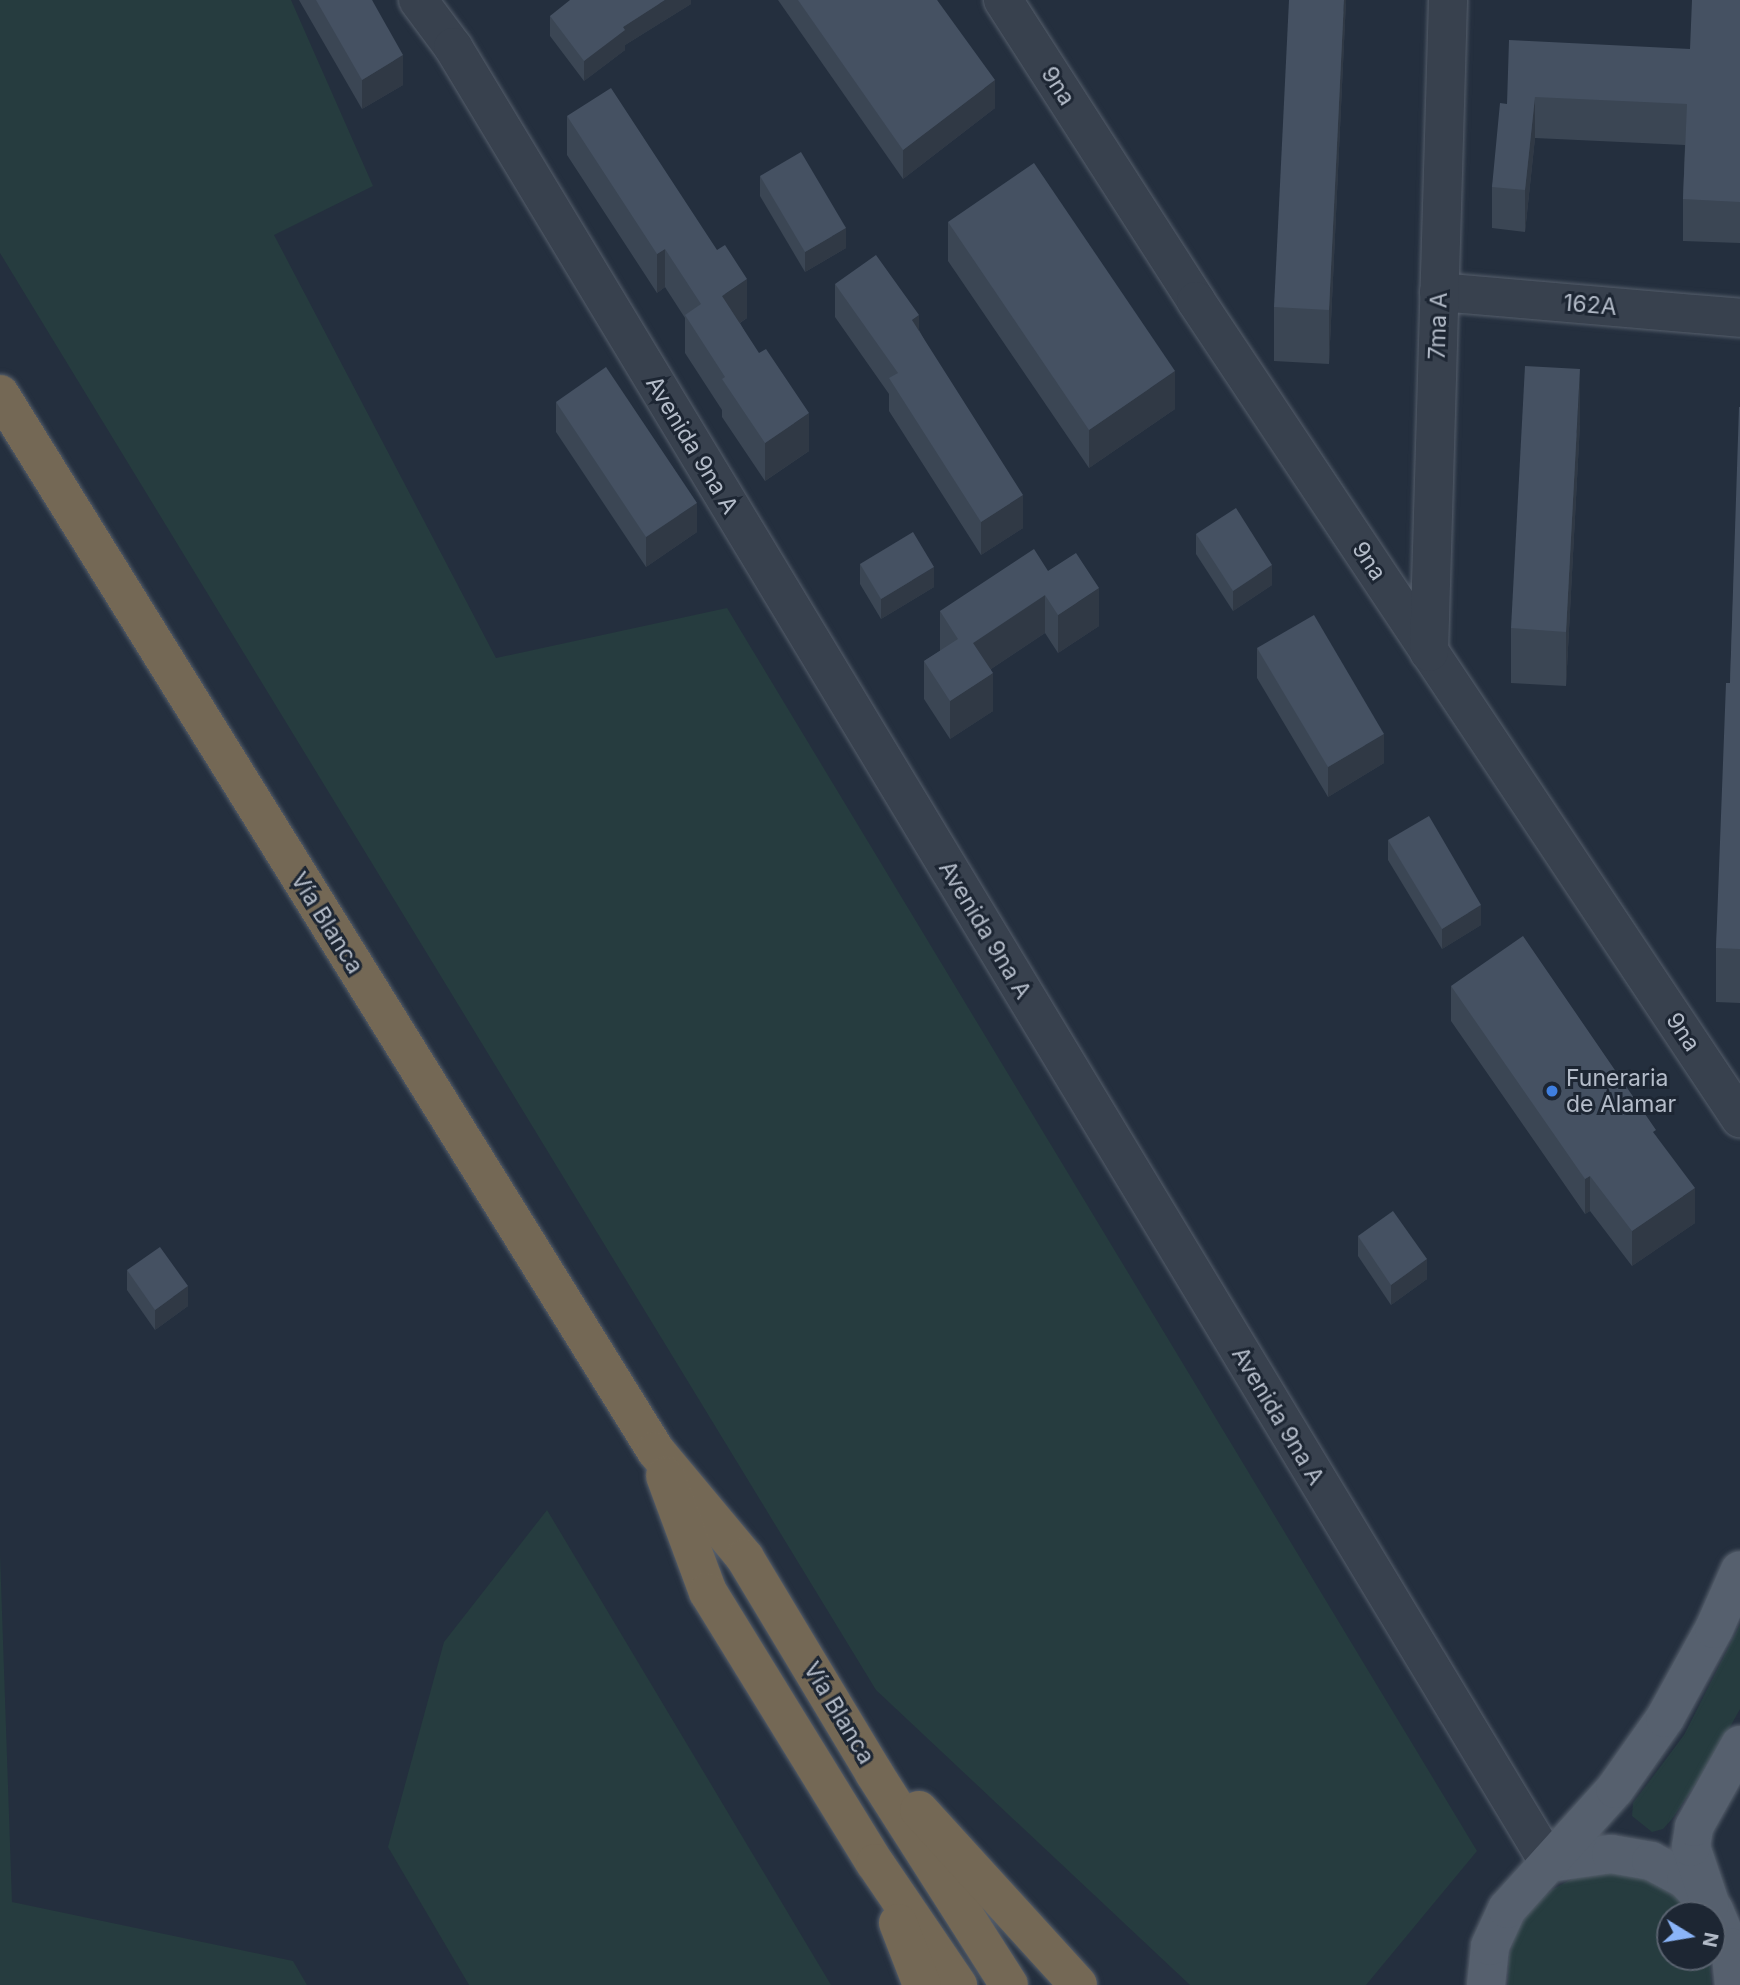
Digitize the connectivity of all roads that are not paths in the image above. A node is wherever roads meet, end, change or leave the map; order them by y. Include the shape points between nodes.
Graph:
1 (418, 0) edge
2 (1003, 0) edge
3 (1448, 0) edge
4 (1439, 292) junction
5 (1740, 318) edge
6 (0, 394) edge
7 (1429, 652) junction
8 (1740, 1118) edge
9 (656, 1451) junction
10 (1740, 1570) edge
11 (855, 1741) junction
12 (1740, 1745) edge
13 (875, 1863) junction
14 (1549, 1863) junction
15 (1706, 1901) edge
16 (1711, 1901) edge
17 (1726, 1923) edge
18 (1726, 1938) edge
19 (1740, 1938) edge
20 (1490, 1946) junction
21 (922, 1985) edge
22 (958, 1985) edge
23 (1009, 1985) edge
24 (1078, 1985) edge
25 (1460, 1985) edge
26 (1486, 1985) edge
27 (1734, 1985) edge

1 - 14 street, Avenida 9na A via 453,47
2 - 7 street, 9na
3 - 4 street, 7ma A
4 - 5 street, 162A
4 - 7 street, 7ma A
6 - 9 highway, Vía Blanca
7 - 8 street, 9na
9 - 11 highway, Vía Blanca via 745,1558
9 - 13 highway, Vía Blanca via 708,1592
10 - 14 main road via 1665,1718 1615,1789
11 - 23 highway, Vía Blanca
11 - 24 highway
12 - 16 main road via 1694,1827 1691,1847
13 - 21 highway
13 - 22 highway, Vía Blanca
14 - 15 main road via 1611,1854 1651,1861 1686,1880
14 - 20 main road via 1507,1909
17 - 19 main road
18 - 27 main road
20 - 25 main road
20 - 26 main road

